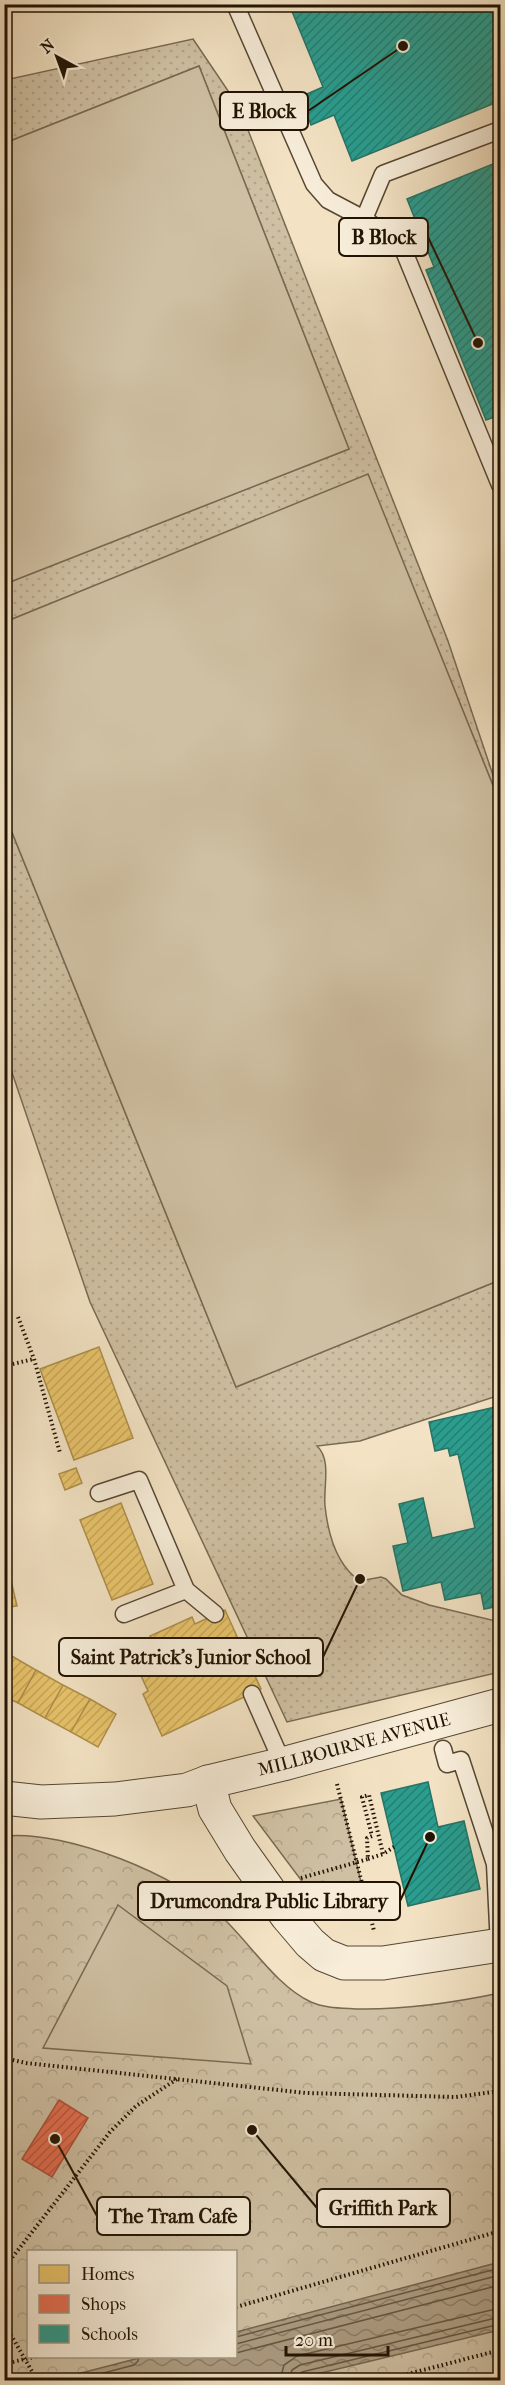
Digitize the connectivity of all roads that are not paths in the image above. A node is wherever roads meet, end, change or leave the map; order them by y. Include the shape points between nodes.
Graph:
1 (235, 4) edge
2 (501, 130) edge
3 (364, 219) junction
4 (501, 484) edge
5 (99, 1493) dead end
6 (186, 1590) junction
7 (124, 1614) dead end
8 (215, 1614) dead end
9 (252, 1694) dead end
10 (501, 1705) edge
11 (443, 1749) dead end
12 (283, 1764) junction
13 (208, 1782) junction
14 (4, 1798) edge
15 (500, 1946) edge

1 - 3 lane via 314,184 328,200
2 - 3 lane via 383,174
3 - 4 lane via 401,244
5 - 6 lane via 139,1480
6 - 7 lane
6 - 8 lane
9 - 12 lane
10 - 12 street, MILLBOURNE AVENUE
11 - 15 lane via 447,1764 461,1760 495,1863
12 - 13 street, MILLBOURNE AVENUE
13 - 14 street, MILLBOURNE AVENUE via 187,1790 115,1799 41,1802
13 - 15 street via 215,1809 240,1850 286,1916 324,1955 344,1963 383,1964

